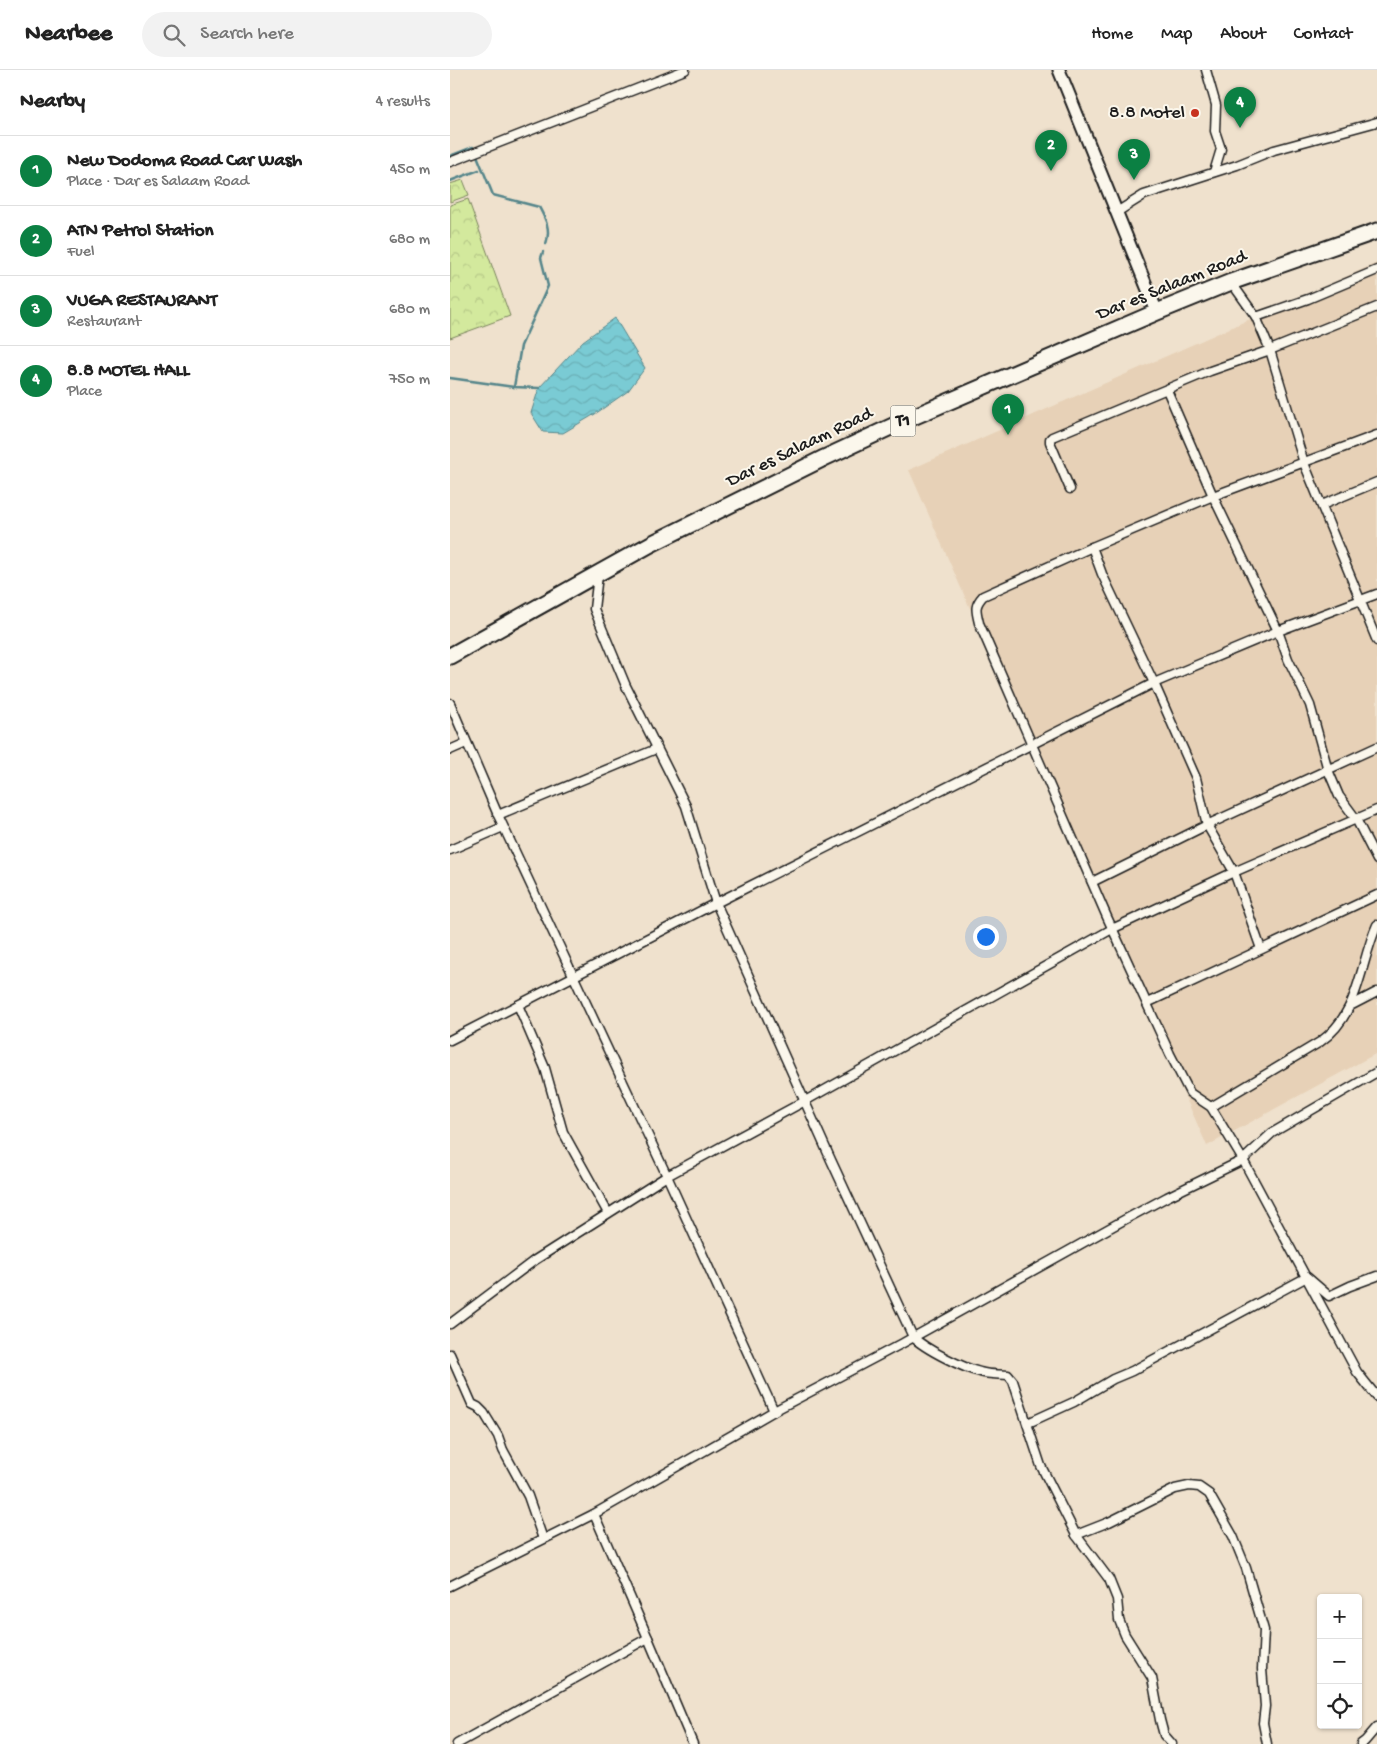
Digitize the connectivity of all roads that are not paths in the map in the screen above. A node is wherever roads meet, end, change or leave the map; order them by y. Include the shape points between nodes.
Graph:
1 (684, 70) edge
2 (1059, 70) edge
3 (1206, 70) edge
4 (1377, 122) edge
5 (450, 162) edge
6 (1214, 172) junction
7 (1116, 212) junction
8 (1377, 231) edge
9 (1377, 270) edge
10 (1231, 282) junction
11 (1377, 307) edge
12 (1157, 312) junction
13 (1256, 317) junction
14 (1270, 350) junction
15 (1167, 390) junction
16 (1377, 434) edge
17 (1304, 463) junction
18 (1377, 482) edge
19 (1070, 489) dead end
20 (1212, 496) junction
21 (1322, 505) junction
22 (1092, 547) junction
23 (598, 573) junction
24 (1377, 594) edge
25 (1360, 599) junction
26 (1278, 631) junction
27 (1377, 641) edge
28 (450, 656) edge
29 (1154, 683) junction
30 (450, 703) edge
31 (466, 743) junction
32 (1032, 744) junction
33 (1377, 746) edge
34 (656, 748) junction
35 (450, 750) edge
36 (1328, 770) junction
37 (1377, 810) edge
38 (498, 814) junction
39 (1356, 819) junction
40 (1207, 825) junction
41 (503, 827) junction
42 (450, 850) edge
43 (1377, 860) edge
44 (1234, 872) junction
45 (1092, 882) junction
46 (1377, 895) edge
47 (716, 903) junction
48 (1377, 925) edge
49 (1112, 929) junction
50 (1261, 949) junction
51 (574, 976) junction
52 (1377, 992) edge
53 (1147, 1003) junction
54 (518, 1005) junction
55 (1350, 1006) junction
56 (450, 1040) edge
57 (1377, 1072) edge
58 (805, 1101) junction
59 (1211, 1107) junction
60 (1243, 1160) junction
61 (667, 1176) junction
62 (608, 1213) junction
63 (1377, 1276) edge
64 (1307, 1277) junction
65 (450, 1324) edge
66 (913, 1337) junction
67 (450, 1354) edge
68 (1377, 1397) edge
69 (774, 1411) junction
70 (1028, 1424) junction
71 (594, 1514) junction
72 (1076, 1535) junction
73 (543, 1539) junction
74 (450, 1586) edge
75 (648, 1638) junction
76 (1377, 1727) edge
77 (457, 1744) edge
78 (693, 1744) edge
79 (1172, 1744) edge
80 (1267, 1744) edge
81 (1361, 1744) edge

1 - 5 street
2 - 7 street
3 - 6 street via 1216,105 1215,131 1221,149
4 - 6 street via 1274,150
6 - 7 street via 1144,195
7 - 12 street
8 - 10 highway, Dar es Salaam Road / T1
9 - 13 street
10 - 12 highway, Dar es Salaam Road / T1
10 - 13 street
11 - 14 street
12 - 23 highway, Dar es Salaam Road / T1 via 824,458
13 - 14 street
14 - 15 street
14 - 17 street
15 - 19 street via 1050,438
15 - 20 street
16 - 17 street
17 - 20 street
17 - 21 street
18 - 21 street
20 - 22 street
20 - 26 street
21 - 25 street
22 - 29 street
22 - 32 street via 983,596 978,602 979,623
23 - 28 highway, Dar es Salaam Road / T1
23 - 34 street via 594,609
24 - 25 street
25 - 26 street
25 - 27 street
26 - 29 street
26 - 36 street via 1310,705
29 - 32 street
29 - 40 street via 1196,778
30 - 31 street
31 - 35 street
31 - 38 street
32 - 45 street
32 - 47 street
33 - 36 street
34 - 38 street
34 - 47 street via 686,806
36 - 39 street via 1338,796
36 - 40 street
37 - 39 street
38 - 41 street
39 - 43 street
39 - 44 street
40 - 44 street
40 - 45 street
41 - 42 street
41 - 51 street
44 - 49 street
44 - 50 street
45 - 49 street
46 - 50 street
47 - 51 street
47 - 58 street
48 - 55 street
49 - 53 street
49 - 58 street
50 - 53 street
51 - 54 street
51 - 61 street
52 - 55 street
53 - 59 street via 1190,1093
54 - 56 street
54 - 62 street via 545,1068 563,1132
55 - 59 street via 1326,1038
57 - 60 street via 1272,1134
58 - 61 street
58 - 66 street
59 - 60 street
60 - 64 street
60 - 66 street via 1150,1206
61 - 62 street
61 - 69 street
62 - 65 street via 527,1266
63 - 64 street via 1329,1296
64 - 68 street via 1357,1372
64 - 70 street
66 - 69 street
66 - 70 street via 926,1348 976,1371 1010,1376
67 - 73 street via 472,1404 484,1413 520,1480
69 - 71 street
70 - 72 street via 1034,1448
71 - 73 street
71 - 75 street
72 - 79 street via 1112,1585 1122,1627 1152,1678 1164,1736
72 - 80 street via 1175,1489 1199,1487 1210,1494 1246,1568 1264,1630 1262,1669 1265,1706 1262,1723
73 - 74 street
75 - 77 street
75 - 78 street
76 - 81 street

